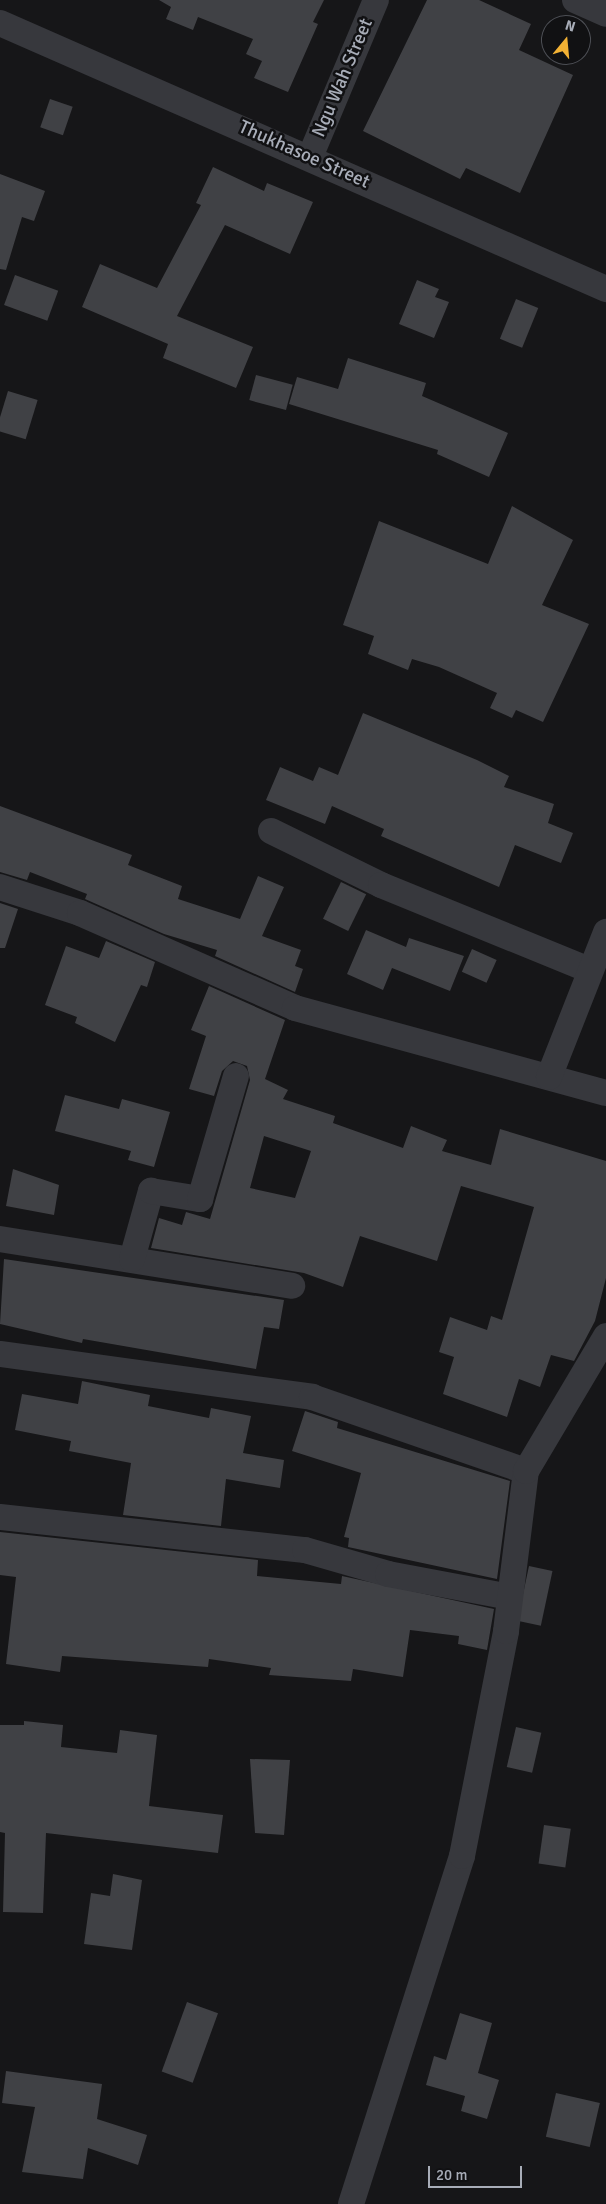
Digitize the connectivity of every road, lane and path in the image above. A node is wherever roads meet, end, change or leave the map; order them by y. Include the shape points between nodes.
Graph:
1 (376, 0) edge
2 (575, 0) edge
3 (606, 14) edge
4 (0, 23) edge
5 (310, 157) junction
6 (606, 289) edge
7 (271, 830) dead end
8 (0, 887) edge
9 (606, 932) edge
10 (588, 970) junction
11 (236, 1076) dead end
12 (549, 1077) junction
13 (606, 1093) edge
14 (0, 1239) edge
15 (132, 1259) junction
16 (292, 1286) dead end
17 (606, 1336) edge
18 (0, 1354) edge
19 (526, 1471) junction
20 (0, 1517) edge
21 (510, 1597) junction
22 (351, 2204) edge

1 - 5 street, Ngu Wah Street
2 - 3 street
4 - 5 street, Thukhasoe Street
5 - 6 street, Thukhasoe Street
7 - 10 street via 381,885
8 - 12 street via 88,916 295,1008
9 - 10 street
10 - 12 street
11 - 15 street via 200,1199 151,1191
12 - 13 street
14 - 15 street
15 - 16 street
17 - 19 street
18 - 19 street via 312,1397
19 - 21 street
20 - 21 street via 305,1550 388,1574
21 - 22 street via 462,1856

